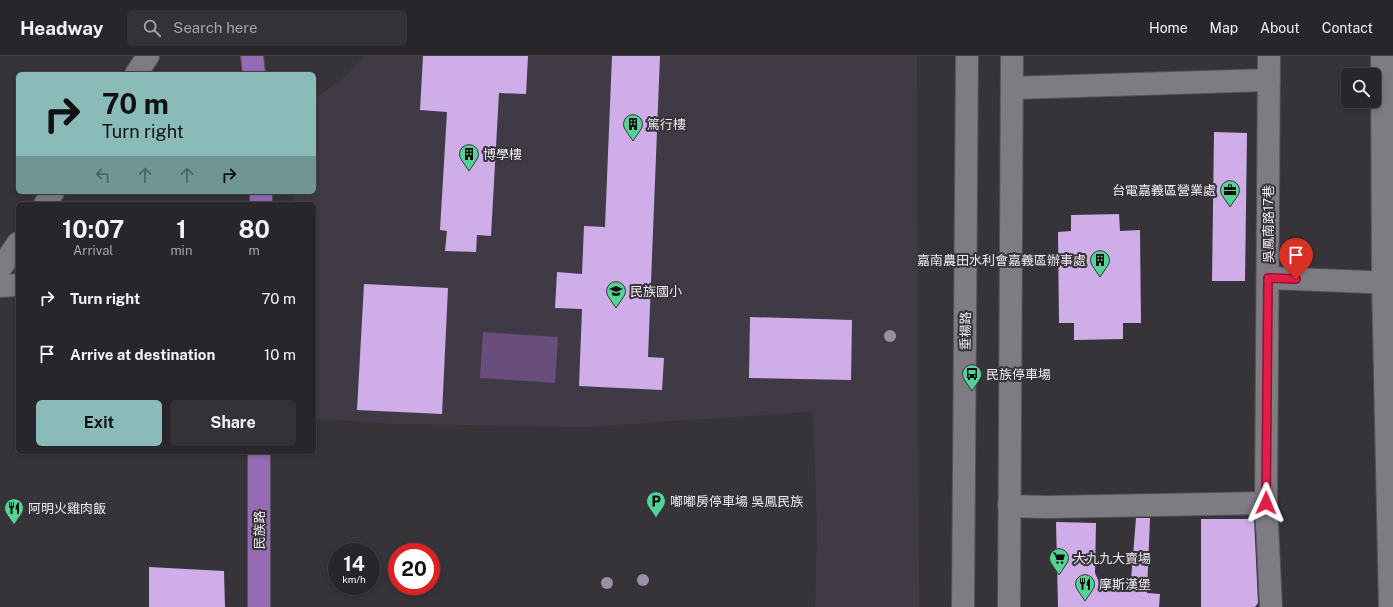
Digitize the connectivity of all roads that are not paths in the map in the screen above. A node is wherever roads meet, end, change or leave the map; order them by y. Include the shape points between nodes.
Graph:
1 (148, 56) edge
2 (252, 56) edge
3 (967, 56) edge
4 (1012, 56) edge
5 (1269, 56) edge
6 (1382, 56) edge
7 (137, 72) edge
8 (254, 72) edge
9 (1269, 80) junction
10 (1012, 88) junction
11 (16, 246) edge
12 (0, 269) edge
13 (1268, 278) junction
14 (1388, 283) edge
15 (16, 285) edge
16 (0, 286) edge
17 (259, 454) edge
18 (1266, 503) junction
19 (1009, 506) junction
20 (259, 607) edge
21 (963, 607) edge
22 (1009, 607) edge
23 (1271, 607) edge
24 (1390, 607) edge

1 - 7 street
2 - 8 main road
3 - 21 street, 垂楊路
4 - 10 street
5 - 9 street, 吳鳳南路17巷
6 - 14 street
9 - 10 street
9 - 13 street, 吳鳳南路17巷
10 - 19 street
11 - 12 street
13 - 14 street
13 - 18 street, 吳鳳南路17巷
14 - 24 street
15 - 16 street
17 - 20 main road, 民族路
18 - 19 street
18 - 23 street, 吳鳳南路17巷
19 - 22 street

